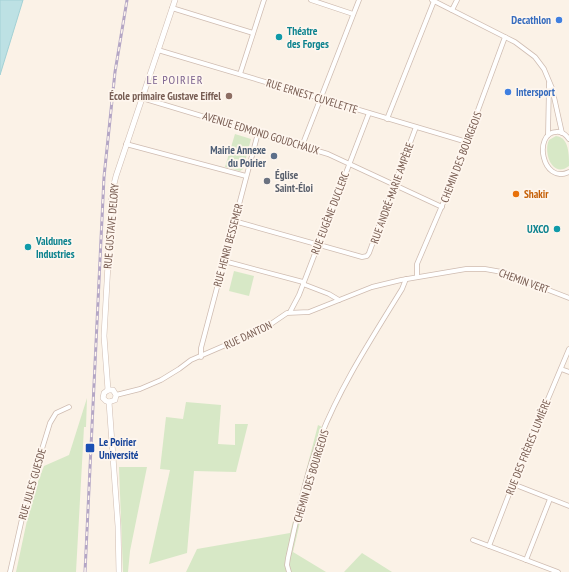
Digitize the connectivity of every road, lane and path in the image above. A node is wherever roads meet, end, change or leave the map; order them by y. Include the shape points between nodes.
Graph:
1 (175, 0) edge
2 (264, 0) edge
3 (311, 0) edge
4 (359, 0) edge
5 (433, 0) edge
6 (457, 0) edge
7 (172, 8) junction
8 (452, 10) junction
9 (353, 14) junction
10 (253, 32) junction
11 (505, 37) junction
12 (158, 50) junction
13 (240, 74) junction
14 (549, 80) junction
15 (142, 98) junction
16 (320, 98) junction
17 (369, 113) junction
18 (387, 119) junction
19 (416, 127) junction
20 (258, 133) junction
21 (562, 133) junction
22 (548, 134) junction
23 (569, 139) edge
24 (466, 142) junction
25 (126, 144) junction
26 (302, 146) junction
27 (349, 163) junction
28 (569, 172) edge
29 (246, 176) junction
30 (395, 184) junction
31 (442, 207) junction
32 (234, 221) junction
33 (318, 244) junction
34 (224, 261) junction
35 (417, 277) junction
36 (406, 279) junction
37 (303, 283) junction
38 (569, 298) edge
39 (339, 300) junction
40 (290, 312) junction
41 (569, 349) edge
42 (201, 356) junction
43 (561, 369) junction
44 (569, 372) edge
45 (108, 390) junction
46 (116, 395) junction
47 (109, 402) junction
48 (69, 407) dead end
49 (513, 484) junction
50 (550, 499) junction
51 (569, 506) edge
52 (472, 540) dead end
53 (489, 546) junction
54 (526, 560) junction
55 (10, 572) edge
56 (119, 572) edge
57 (289, 572) edge
58 (558, 572) edge

1 - 7 street, RUE GUSTAVE DELORY
2 - 10 street
3 - 9 street
4 - 9 street
5 - 8 street
5 - 18 street
6 - 8 street
7 - 10 street
7 - 12 street, RUE GUSTAVE DELORY
8 - 11 street
9 - 16 street
10 - 13 street
11 - 14 street via 535,57
11 - 24 street, CHEMIN DES BOURGEOIS
12 - 13 street, RUE ERNEST CUVELETTE
12 - 15 street, RUE GUSTAVE DELORY
13 - 16 street, RUE ERNEST CUVELETTE
14 - 21 street via 555,94
14 - 22 street
15 - 20 street, AVENUE EDMOND GOUDCHAUX
15 - 25 street, RUE GUSTAVE DELORY
16 - 17 street, RUE ERNEST CUVELETTE
16 - 26 street
17 - 18 street, RUE ERNEST CUVELETTE
17 - 27 street, RUE EUGÈNE DUCLERC
18 - 19 street, RUE ERNEST CUVELETTE
19 - 24 street, RUE ERNEST CUVELETTE
19 - 30 street, RUE ANDRÉ-MARIE AMPÈRE
20 - 26 street, AVENUE EDMOND GOUDCHAUX
20 - 29 street, RUE HENRI BESSEMER
21 - 22 street
21 - 23 street
22 - 28 street via 543,146 547,165 558,174
24 - 31 street, CHEMIN DES BOURGEOIS
25 - 29 street
25 - 45 street, RUE GUSTAVE DELORY via 114,181 111,201 104,342
26 - 27 street, AVENUE EDMOND GOUDCHAUX
27 - 30 street, AVENUE EDMOND GOUDCHAUX
27 - 33 street, RUE EUGÈNE DUCLERC
29 - 32 street, RUE HENRI BESSEMER
30 - 31 street, AVENUE EDMOND GOUDCHAUX
30 - 33 street, RUE ANDRÉ-MARIE AMPÈRE via 369,253 362,256
31 - 35 street, CHEMIN DES BOURGEOIS via 417,264
32 - 33 street
32 - 34 street, RUE HENRI BESSEMER
33 - 37 street, RUE EUGÈNE DUCLERC
34 - 37 street
34 - 42 street, RUE HENRI BESSEMER
35 - 36 street, CHEMIN VERT
35 - 38 street, CHEMIN VERT via 470,269 492,270
36 - 39 street
36 - 57 street, CHEMIN DES BOURGEOIS via 344,384 321,436 288,558
37 - 39 street
37 - 40 street, RUE EUGÈNE DUCLERC
39 - 40 street via 309,312
40 - 42 street, RUE DANTON via 260,331
41 - 43 street, RUE DES FRÈRES LUMIÈRE
42 - 46 street, RUE DANTON via 140,389
43 - 44 street
43 - 49 street, RUE DES FRÈRES LUMIÈRE
45 - 46 street via 113,390
45 - 47 street via 103,397
46 - 47 street via 114,400
47 - 56 street via 118,520
48 - 55 street, RUE JULES GUESDE via 56,413 50,423 27,497
49 - 50 street
49 - 53 street, RUE DES FRÈRES LUMIÈRE
50 - 51 street
50 - 54 street
52 - 53 street
53 - 54 street
54 - 58 street

